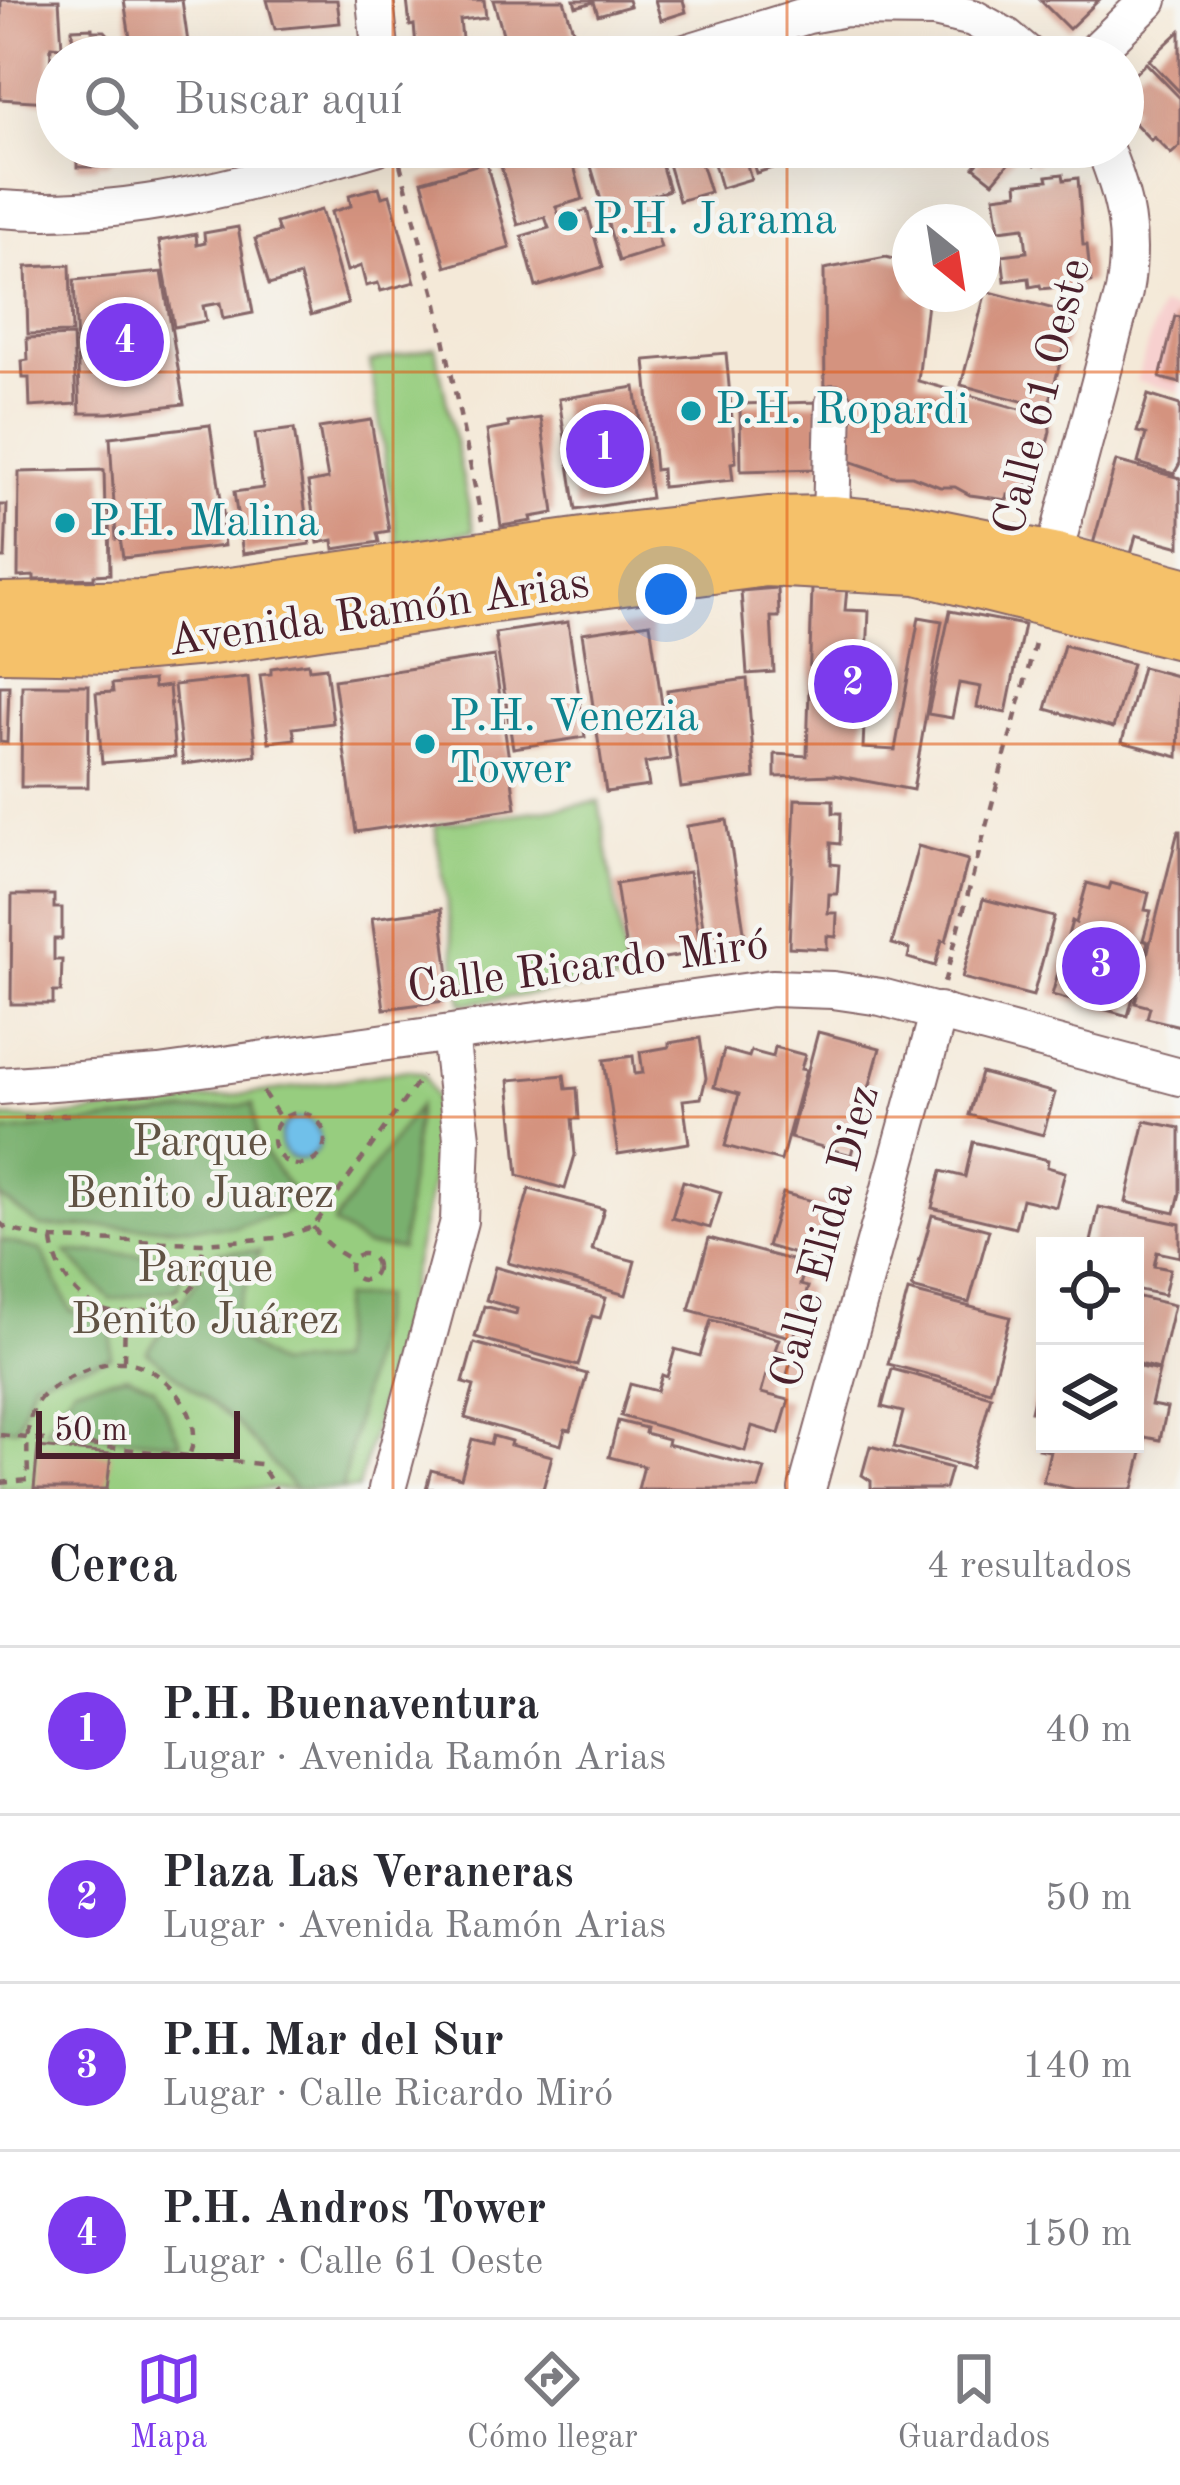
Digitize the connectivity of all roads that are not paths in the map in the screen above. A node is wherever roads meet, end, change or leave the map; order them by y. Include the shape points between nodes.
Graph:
1 (375, 0) edge
2 (1149, 0) edge
3 (379, 36) edge
4 (740, 36) edge
5 (1005, 36) edge
6 (1112, 36) edge
7 (329, 168) edge
8 (1112, 168) edge
9 (0, 209) edge
10 (834, 403) dead end
11 (831, 520) junction
12 (489, 564) junction
13 (1180, 591) edge
14 (1044, 599) junction
15 (0, 607) edge
16 (1180, 635) edge
17 (0, 647) edge
18 (941, 1000) junction
19 (450, 1034) junction
20 (1180, 1077) edge
21 (0, 1086) edge
22 (387, 1489) edge
23 (807, 1489) edge

1 - 3 street
2 - 6 street
4 - 5 street via 846,8 934,8
7 - 9 street via 72,212
8 - 14 street, Calle 61 Oeste via 1130,248 1124,292
10 - 11 street
11 - 12 main road, Avenida Ramón Arias via 768,521
11 - 14 main road, Avenida Ramón Arias via 905,526
12 - 14 main road, Avenida Ramón Arias via 917,570
12 - 15 main road, Avenida Ramón Arias via 145,604
12 - 17 main road, Avenida Ramón Arias via 205,640
13 - 14 main road, Avenida Ramón Arias
14 - 16 main road, Avenida Ramón Arias
18 - 19 street, Calle Ricardo Miró via 772,988
18 - 20 street, Calle Ricardo Miró
18 - 23 street, Calle Elida Diez
19 - 21 street, Calle Ricardo Miró via 159,1074
19 - 22 street via 462,1138 459,1221

